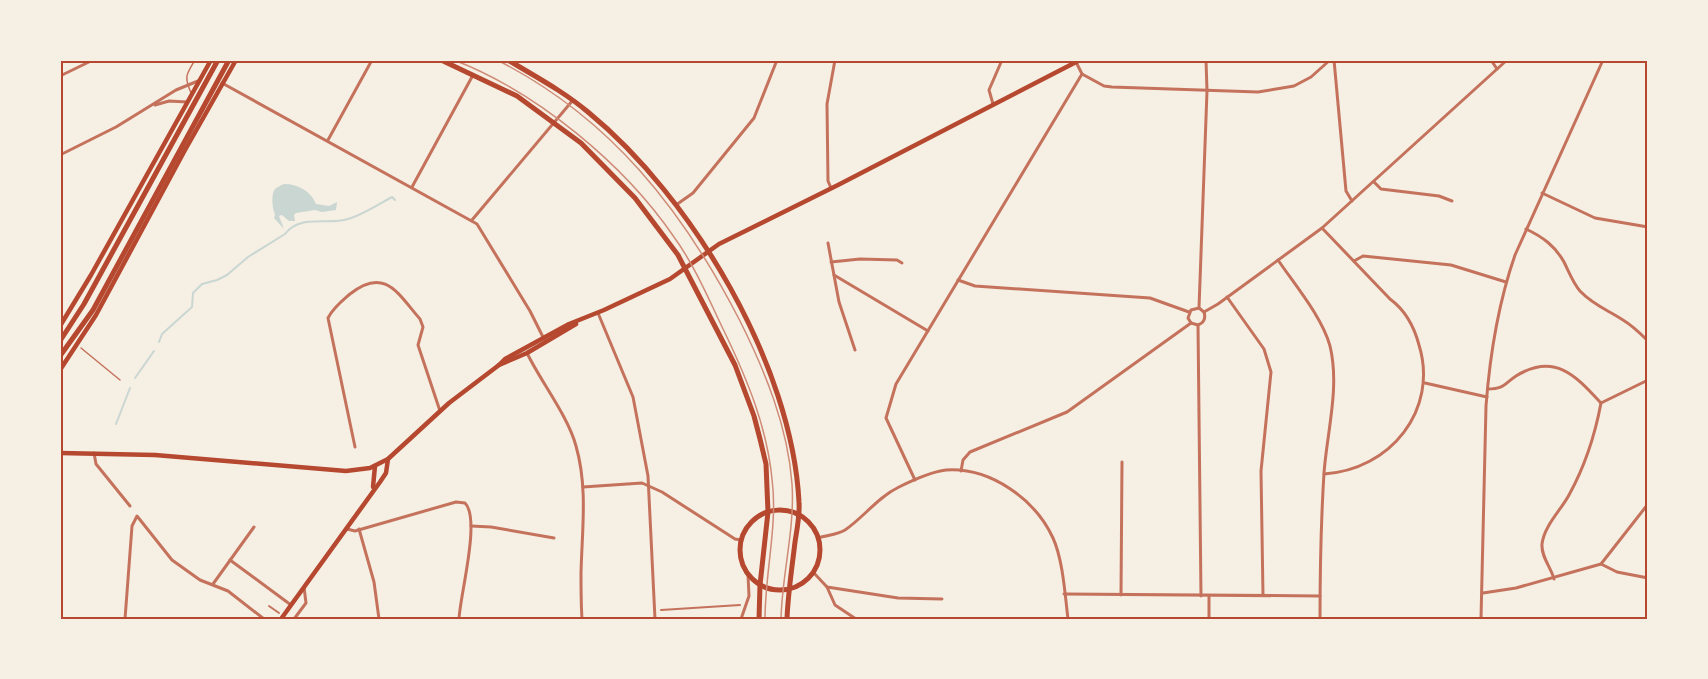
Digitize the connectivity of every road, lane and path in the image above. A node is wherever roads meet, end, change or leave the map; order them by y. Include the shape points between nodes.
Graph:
1 (93, 60) edge
2 (195, 60) edge
3 (211, 60) edge
4 (218, 60) edge
5 (229, 60) edge
6 (236, 60) edge
7 (372, 60) edge
8 (441, 60) edge
9 (508, 60) edge
10 (777, 60) edge
11 (834, 60) edge
12 (1002, 60) edge
13 (1206, 60) edge
14 (1332, 60) edge
15 (1491, 60) edge
16 (1507, 60) edge
17 (1603, 60) edge
18 (1078, 61) edge
19 (83, 62) edge
20 (1497, 69) junction
21 (474, 74) junction
22 (1082, 74) junction
23 (60, 76) edge
24 (199, 80) junction
25 (222, 83) junction
26 (188, 86) junction
27 (1207, 91) junction
28 (192, 94) junction
29 (573, 100) junction
30 (212, 101) junction
31 (187, 102) junction
32 (993, 104) junction
33 (153, 105) junction
34 (555, 123) junction
35 (327, 140) junction
36 (60, 155) edge
37 (1374, 182) junction
38 (412, 187) junction
39 (831, 188) junction
40 (1542, 193) junction
41 (1352, 201) junction
42 (1452, 201) dead end
43 (676, 205) junction
44 (472, 220) junction
45 (1648, 227) edge
46 (1323, 228) junction
47 (1526, 229) junction
48 (828, 243) dead end
49 (709, 252) junction
50 (1278, 260) junction
51 (1354, 261) junction
52 (831, 262) junction
53 (902, 263) dead end
54 (685, 268) junction
55 (834, 275) junction
56 (958, 280) junction
57 (1506, 282) junction
58 (1227, 297) junction
59 (1199, 308) junction
60 (1189, 312) junction
61 (1204, 312) junction
62 (598, 313) junction
63 (583, 319) junction
64 (1191, 323) junction
65 (1198, 325) junction
66 (60, 326) edge
67 (928, 331) junction
68 (543, 337) junction
69 (60, 341) edge
70 (1648, 341) edge
71 (546, 342) junction
72 (81, 348) dead end
73 (855, 350) dead end
74 (527, 353) junction
75 (60, 356) edge
76 (499, 365) junction
77 (60, 370) edge
78 (120, 380) dead end
79 (1648, 380) edge
80 (1424, 383) junction
81 (1488, 389) junction
82 (1487, 397) junction
83 (1601, 403) junction
84 (440, 411) junction
85 (355, 447) dead end
86 (60, 453) edge
87 (94, 453) junction
88 (388, 459) junction
89 (1122, 462) dead end
90 (375, 466) junction
91 (962, 471) junction
92 (1324, 474) junction
93 (915, 480) junction
94 (649, 486) junction
95 (583, 487) junction
96 (370, 495) junction
97 (1648, 504) edge
98 (130, 506) dead end
99 (768, 512) junction
100 (799, 514) junction
101 (471, 525) junction
102 (254, 527) dead end
103 (346, 528) junction
104 (359, 529) junction
105 (554, 538) dead end
106 (818, 538) junction
107 (741, 540) junction
108 (230, 560) junction
109 (1601, 564) junction
110 (813, 572) junction
111 (748, 575) junction
112 (1648, 578) edge
113 (1554, 579) junction
114 (213, 584) junction
115 (760, 585) junction
116 (304, 587) junction
117 (827, 587) junction
118 (789, 589) junction
119 (1483, 593) junction
120 (1064, 594) junction
121 (1121, 595) junction
122 (1263, 595) junction
123 (1201, 596) junction
124 (1209, 596) junction
125 (1320, 596) junction
126 (942, 599) dead end
127 (291, 605) junction
128 (740, 605) dead end
129 (269, 606) dead end
130 (661, 610) dead end
131 (281, 618) edge
132 (125, 619) edge
133 (264, 619) edge
134 (294, 619) edge
135 (379, 619) edge
136 (459, 619) edge
137 (582, 619) edge
138 (655, 619) edge
139 (741, 619) edge
140 (759, 619) edge
141 (788, 619) edge
142 (856, 619) edge
143 (1068, 619) edge
144 (1209, 619) edge
145 (1320, 619) edge
146 (1481, 619) edge

1 - 19 street
2 - 26 lane via 185,79
3 - 24 main road
4 - 69 main road
5 - 75 main road via 93,310
6 - 25 main road
7 - 35 street
8 - 21 main road
9 - 29 main road
10 - 43 street via 754,118 693,194
11 - 39 street via 827,104
12 - 32 street via 989,90
13 - 27 street
14 - 27 street via 1294,86 1258,93
14 - 41 street via 1346,191
15 - 20 street
16 - 20 street
17 - 40 street
18 - 22 street
18 - 32 main road
19 - 23 street
20 - 37 street
21 - 34 main road via 517,96
21 - 38 street
22 - 27 street via 1104,86
22 - 56 street
24 - 26 street
24 - 28 main road
25 - 30 main road
25 - 35 street
26 - 28 lane
26 - 33 street
27 - 59 street
28 - 31 main road
29 - 34 street
29 - 43 main road via 636,158
30 - 31 main road
30 - 77 main road via 96,315
31 - 33 street
31 - 66 main road
32 - 39 main road
33 - 36 street
34 - 44 street
34 - 54 main road via 605,165 635,198
35 - 38 street
37 - 41 street
37 - 42 street via 1381,189
38 - 44 street
39 - 49 main road
40 - 45 street via 1595,218
40 - 47 street
41 - 46 street
43 - 49 main road
44 - 68 street
46 - 50 street
46 - 51 street
47 - 57 street
47 - 70 street via 1553,246 1586,297 1624,320
48 - 52 street
49 - 54 main road
49 - 100 main road via 764,358 782,409 796,475
50 - 58 street
50 - 92 street via 1320,322 1329,343 1334,378
51 - 57 street via 1363,256 1451,265
51 - 80 street via 1408,319 1421,350
52 - 53 street via 860,259
52 - 55 street
54 - 62 main road via 651,289
54 - 99 main road via 735,365 754,416 766,464
55 - 67 street
55 - 73 street
56 - 60 street via 975,286 1150,298
56 - 67 street
57 - 81 street via 1492,344
58 - 61 street
58 - 122 street via 1264,349 1271,372 1261,471
59 - 60 street
59 - 61 street
60 - 64 street
61 - 65 street via 1204,320
62 - 63 main road
62 - 94 street via 633,397
63 - 68 main road
63 - 71 main road
64 - 65 street
64 - 91 street via 1067,412 970,452 963,460
65 - 123 street
67 - 93 street via 896,384 886,418
68 - 71 street
68 - 76 main road via 504,358
71 - 74 main road
72 - 78 lane
74 - 76 main road
74 - 95 street via 576,445
76 - 84 main road
79 - 83 street
80 - 82 street
80 - 92 street via 1415,414 1390,449 1353,470
81 - 82 street
81 - 83 street via 1501,388 1530,370 1557,368 1572,373
82 - 119 street
83 - 113 street via 1582,470 1545,534 1542,550
84 - 85 street via 418,345 423,327 420,319 385,282 362,284 328,318
84 - 88 main road
86 - 87 main road
87 - 90 main road via 346,471
87 - 98 street via 96,464
88 - 90 main road
88 - 96 main road via 386,473
89 - 121 street
90 - 96 main road
91 - 93 street via 933,472
91 - 120 street via 1010,488 1036,511 1053,538
92 - 125 street
93 - 106 street via 888,492 844,530
94 - 95 street via 642,483
94 - 107 street
94 - 138 street
95 - 137 street
96 - 103 main road
97 - 109 street
99 - 100 main road via 784,510
99 - 107 main road via 751,522
99 - 115 main road
100 - 106 main road via 814,528
100 - 118 main road
101 - 104 street via 469,507 456,502
101 - 105 street
101 - 136 street
102 - 108 street
103 - 104 street
103 - 116 main road
104 - 135 street via 374,582
106 - 110 main road via 820,556
107 - 111 main road via 740,559
108 - 114 street
108 - 127 street
109 - 112 street via 1617,572
109 - 113 street
110 - 117 street
110 - 118 main road
111 - 115 main road
111 - 139 street via 749,596
113 - 119 street
114 - 132 street via 200,580 172,560 137,516 132,526
114 - 133 street
115 - 118 main road via 771,590
115 - 140 main road
116 - 127 main road
116 - 134 street via 306,603
117 - 126 street via 898,598
117 - 142 street via 835,605
118 - 141 main road
119 - 146 street
120 - 121 street
120 - 143 street
121 - 123 street
122 - 124 street
122 - 125 street
123 - 124 street
124 - 144 street
125 - 145 street
127 - 131 main road
128 - 130 street
129 - 131 street

